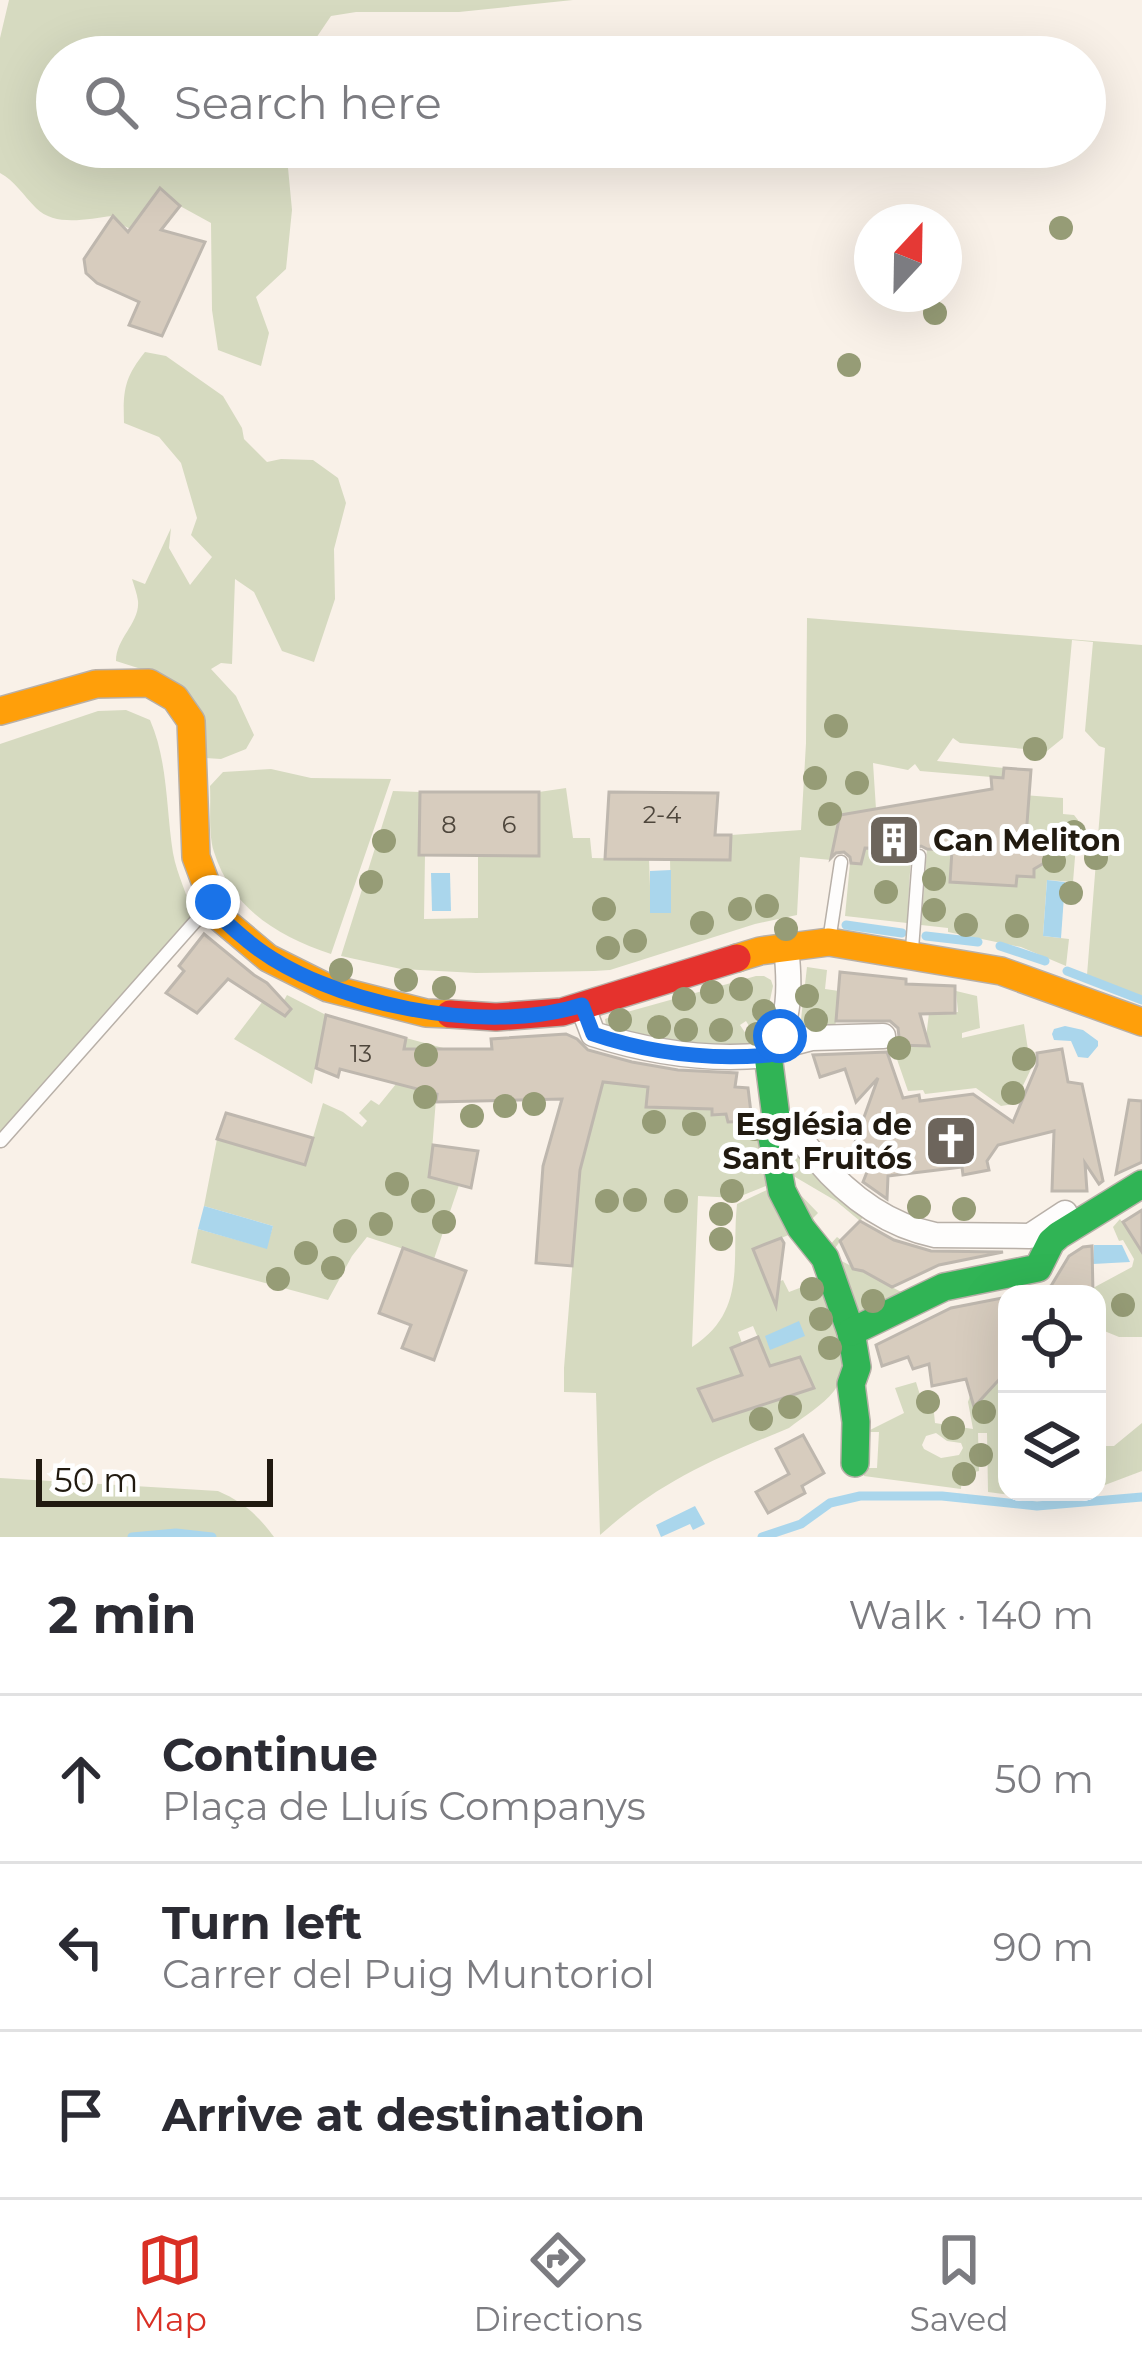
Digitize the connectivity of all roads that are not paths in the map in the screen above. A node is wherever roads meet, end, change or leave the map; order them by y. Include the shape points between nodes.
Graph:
1 (0, 711) edge
2 (919, 856) dead end
3 (841, 862) dead end
4 (213, 902) junction
5 (829, 942) junction
6 (786, 946) junction
7 (911, 956) junction
8 (582, 1005) junction
9 (1142, 1022) edge
10 (883, 1036) dead end
11 (773, 1048) junction
12 (776, 1117) junction
13 (1, 1141) edge
14 (1142, 1184) edge
15 (1109, 1203) junction
16 (851, 1332) junction
17 (855, 1463) dead end

1 - 4 street via 96,684 148,683 175,698 191,721 196,857
2 - 7 lane
3 - 5 lane
4 - 8 street via 218,916 268,958 328,988 426,1013 496,1017
4 - 13 lane
5 - 6 street
5 - 7 street
6 - 8 street
6 - 11 street via 789,988
7 - 9 street via 1001,971
8 - 11 street via 593,1034 629,1046
10 - 11 street
11 - 12 street
12 - 15 street via 870,1209 920,1232 1030,1236 1070,1210
12 - 16 street via 782,1191 825,1258
14 - 15 street
15 - 16 street via 1051,1242 1037,1268 944,1287
16 - 17 street

